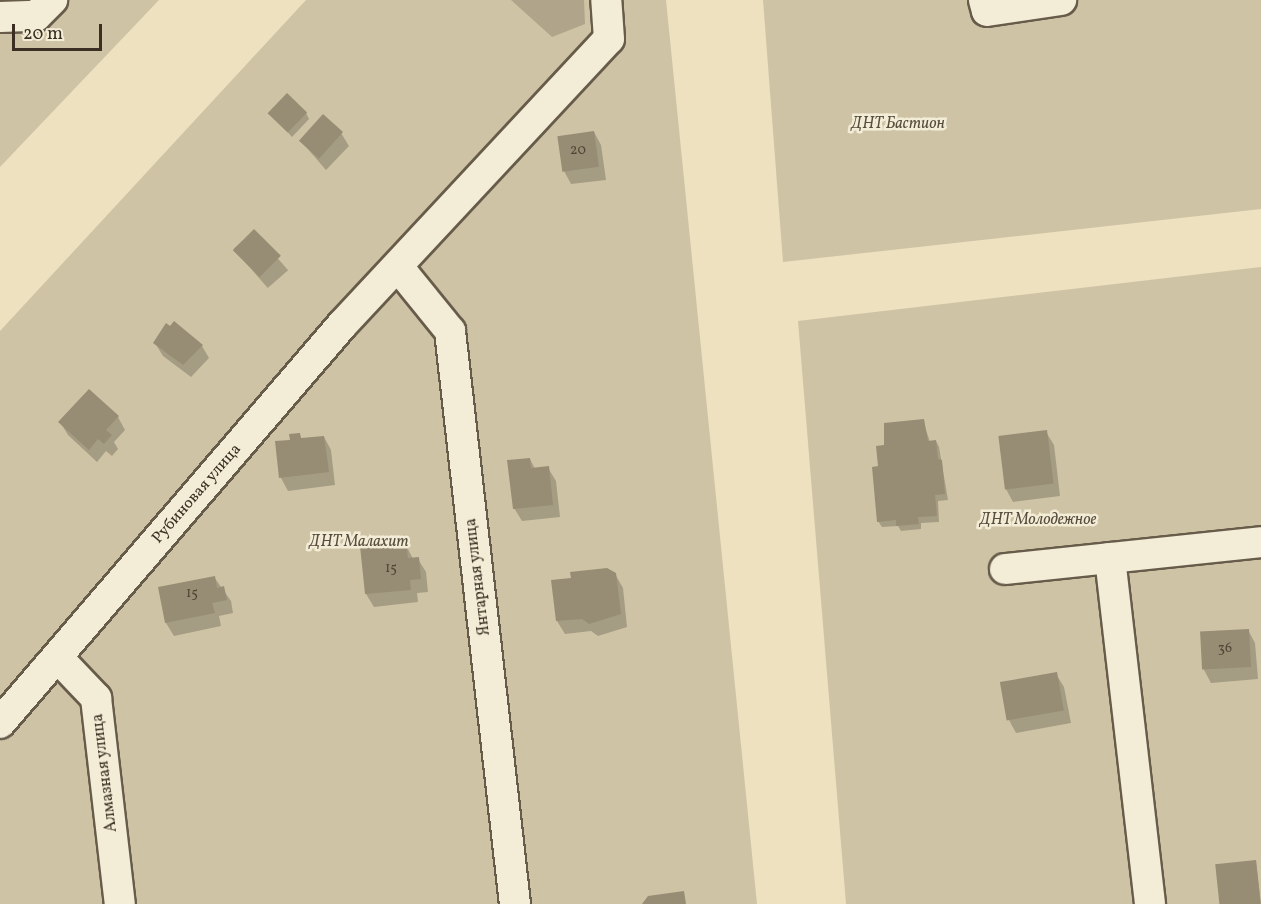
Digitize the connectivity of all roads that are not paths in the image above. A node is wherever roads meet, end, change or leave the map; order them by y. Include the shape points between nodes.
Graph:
1 (52, 0) edge
2 (606, 0) edge
3 (984, 0) edge
4 (1061, 0) edge
5 (0, 17) edge
6 (399, 268) junction
7 (1261, 542) edge
8 (1110, 558) junction
9 (1005, 569) dead end
10 (57, 657) junction
11 (0, 723) edge
12 (120, 904) edge
13 (515, 904) edge
14 (1150, 904) edge

1 - 5 street via 36,16
2 - 6 street, Рубиновая улица via 609,39
3 - 4 street via 987,10
6 - 10 street, Рубиновая улица via 342,326
6 - 13 street, Янтарная улица via 450,331
7 - 8 street
8 - 9 street
8 - 14 street
10 - 11 street, Рубиновая улица
10 - 12 street, Алмазная улица via 96,698

